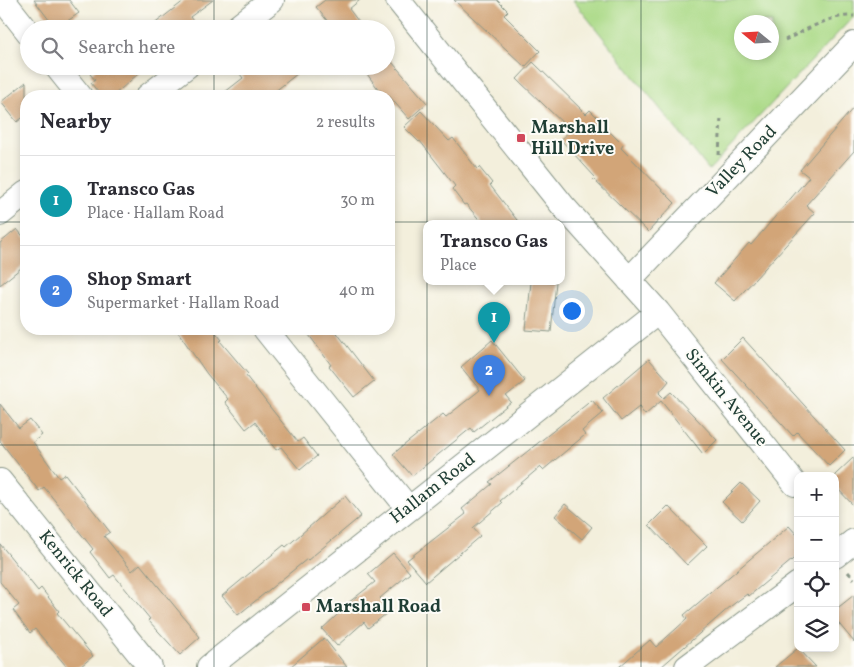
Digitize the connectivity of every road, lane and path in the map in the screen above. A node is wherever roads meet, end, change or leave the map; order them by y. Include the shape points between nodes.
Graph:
1 (3, 0) edge
2 (272, 0) edge
3 (398, 0) edge
4 (854, 16) edge
5 (246, 20) edge
6 (20, 22) edge
7 (785, 40) dead end
8 (854, 44) edge
9 (63, 75) edge
10 (175, 75) edge
11 (75, 90) edge
12 (156, 90) edge
13 (20, 198) edge
14 (0, 214) edge
15 (629, 280) junction
16 (658, 312) junction
17 (270, 335) edge
18 (0, 481) edge
19 (794, 483) edge
20 (408, 508) junction
21 (854, 541) edge
22 (839, 553) edge
23 (794, 587) edge
24 (150, 667) edge
25 (209, 667) edge
26 (686, 667) edge

1 - 6 street
2 - 5 street
3 - 15 street via 563,206
4 - 7 path via 847,15 823,23
8 - 15 street, Valley Road
9 - 11 street
10 - 12 street
13 - 14 street
15 - 16 street
16 - 19 street, Simkin Avenue
16 - 20 street, Hallam Road
17 - 20 street
18 - 24 street, Kenrick Road
20 - 25 street, Hallam Road
21 - 22 street
23 - 26 street

